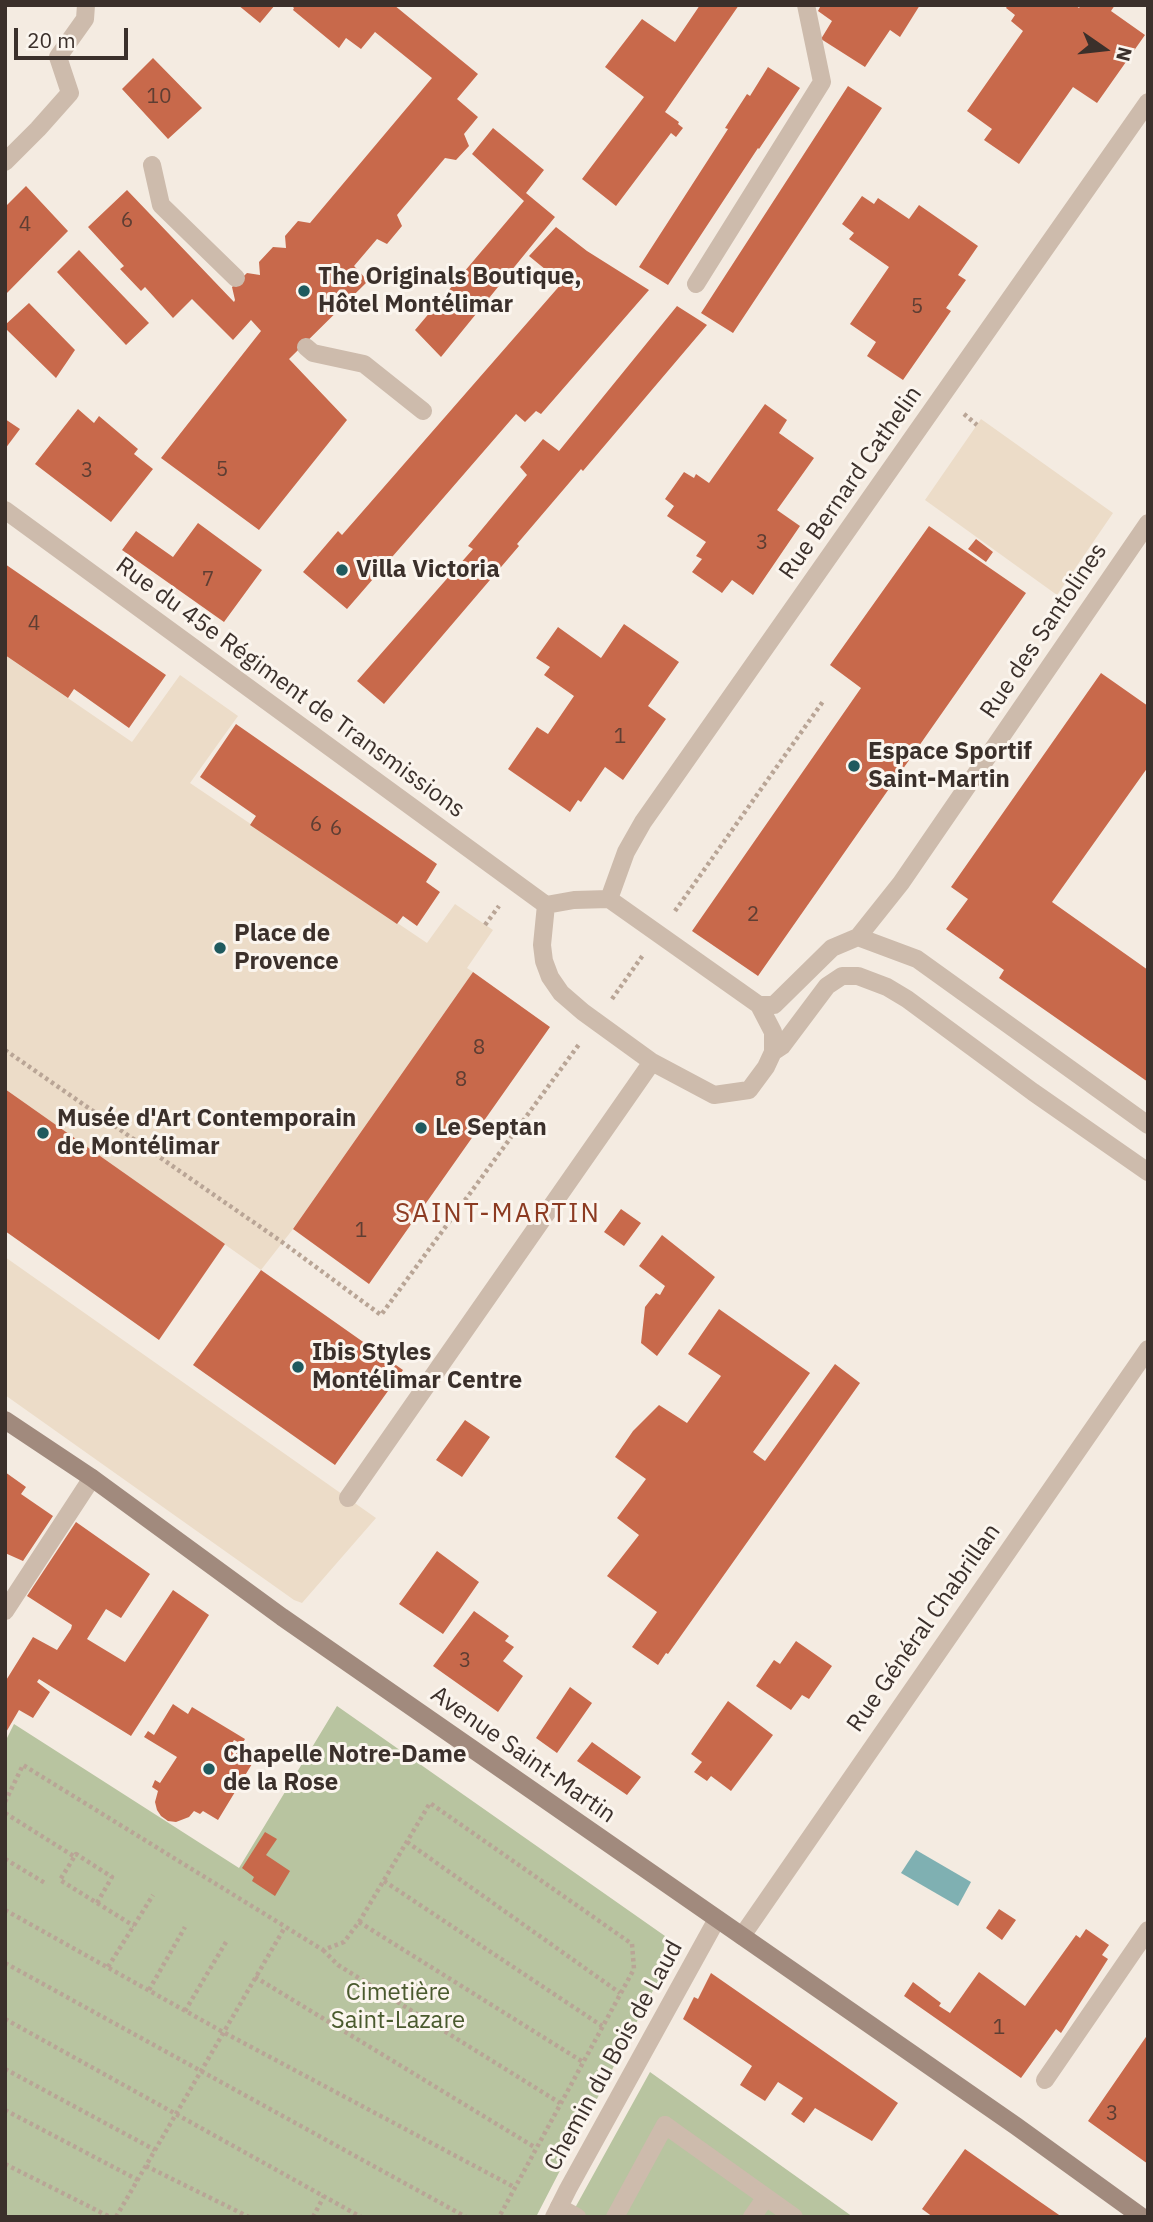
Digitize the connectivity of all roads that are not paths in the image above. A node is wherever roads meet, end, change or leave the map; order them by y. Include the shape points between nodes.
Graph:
1 (86, 5) edge
2 (806, 5) edge
3 (1148, 102) edge
4 (5, 162) edge
5 (152, 165) dead end
6 (236, 278) dead end
7 (696, 284) dead end
8 (306, 347) dead end
9 (423, 411) dead end
10 (5, 510) edge
11 (1148, 523) edge
12 (609, 900) junction
13 (546, 905) junction
14 (858, 937) junction
15 (760, 1005) junction
16 (772, 1052) junction
17 (652, 1062) junction
18 (1148, 1125) edge
19 (1148, 1172) edge
20 (1148, 1349) edge
21 (5, 1420) edge
22 (92, 1478) junction
23 (348, 1498) dead end
24 (5, 1611) edge
25 (717, 1919) junction
26 (1148, 1930) edge
27 (742, 1936) junction
28 (1045, 2080) dead end
29 (766, 2197) junction
30 (557, 2212) edge
31 (577, 2217) edge
32 (615, 2217) edge
33 (752, 2217) edge
34 (794, 2217) edge
35 (1142, 2217) edge

1 - 4 street via 85,19 58,57 70,93
2 - 7 street via 822,82
3 - 12 street, Rue Bernard Cathelin via 643,822 626,852
5 - 6 street via 161,205
8 - 9 street via 313,353 365,364
10 - 13 street, Rue du 45e Régiment de Transmissions
11 - 14 street, Rue des Santolines via 901,883
12 - 13 street
12 - 15 street
13 - 17 street via 542,945 550,977 583,1012
14 - 15 street via 832,948 774,1005
14 - 18 street via 918,959
15 - 16 street via 773,1032
16 - 17 street via 749,1090 713,1095
16 - 19 street via 782,1046 827,986 842,976 858,976 907,999
17 - 23 street
20 - 27 street, Rue Général Chabrillan
21 - 22 main road, Avenue Saint-Martin
22 - 24 street
22 - 25 main road, Avenue Saint-Martin via 282,1617
25 - 27 main road, Avenue Saint-Martin
25 - 30 street, Chemin du Bois de Laud
26 - 28 street
27 - 35 main road, Avenue Saint-Martin
29 - 32 street via 665,2125
29 - 33 street
29 - 34 street
30 - 31 street

